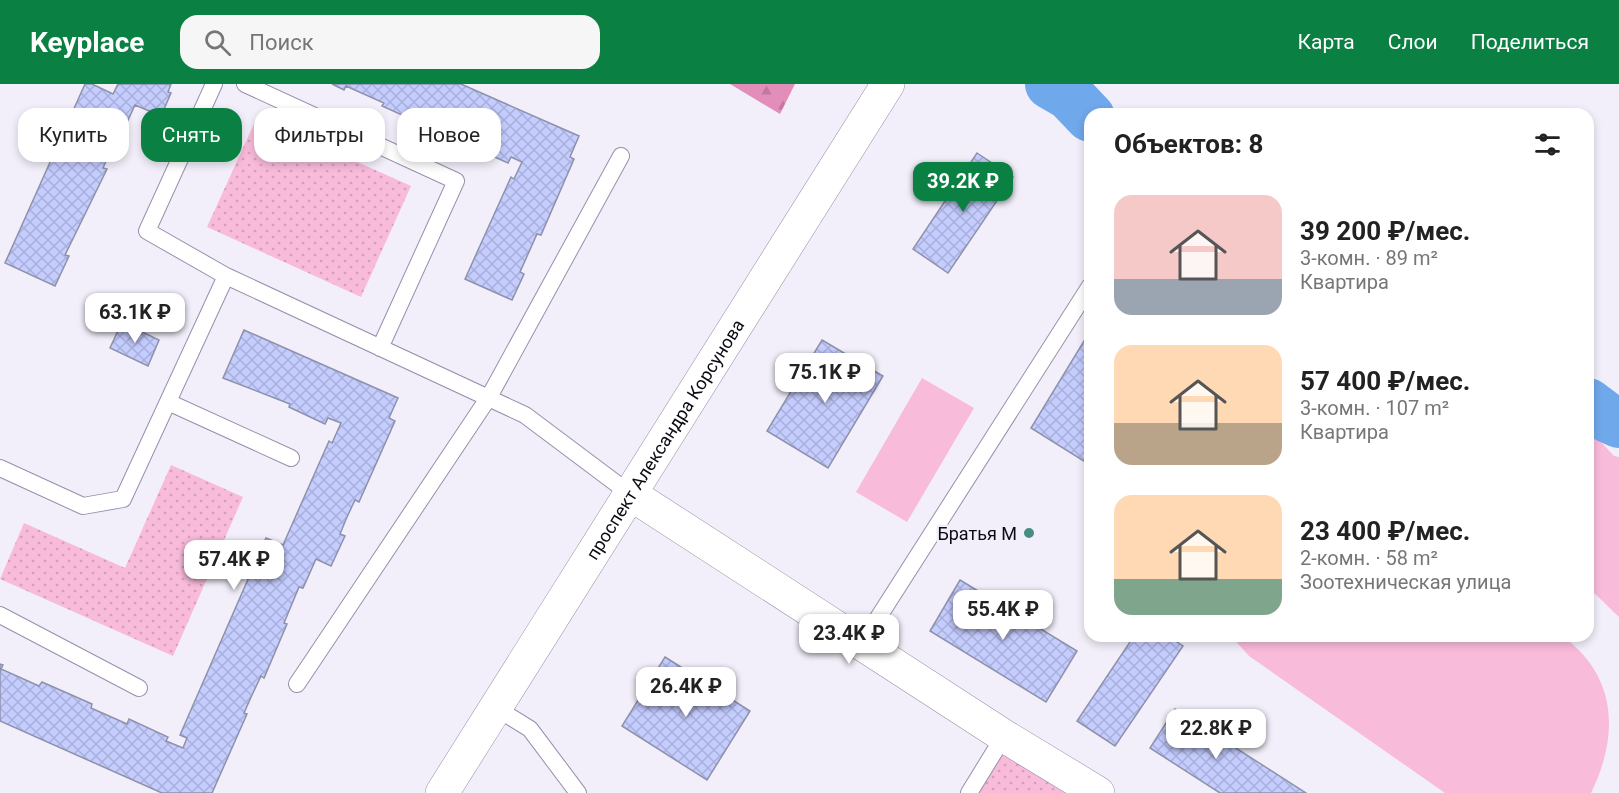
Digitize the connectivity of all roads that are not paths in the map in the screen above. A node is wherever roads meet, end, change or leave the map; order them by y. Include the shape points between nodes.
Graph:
1 (214, 84) edge
2 (245, 84) edge
3 (886, 86) edge
4 (621, 156) dead end
5 (226, 276) junction
6 (1084, 295) edge
7 (380, 348) junction
8 (489, 398) junction
9 (168, 402) junction
10 (291, 458) dead end
11 (0, 468) edge
12 (629, 493) junction
13 (0, 615) edge
14 (861, 643) junction
15 (297, 684) dead end
16 (138, 688) dead end
17 (496, 708) junction
18 (1004, 736) junction
19 (442, 793) edge
20 (578, 793) edge
21 (969, 793) edge
22 (1098, 793) edge

1 - 5 lane via 147,231
2 - 7 lane via 456,181
3 - 12 street, проспект Александра Корсунова
4 - 8 lane
5 - 7 lane
5 - 9 lane
6 - 14 lane
7 - 8 lane
8 - 12 lane via 525,415
8 - 15 lane
9 - 10 lane
9 - 11 lane via 123,499 83,506
12 - 14 street
12 - 17 street, проспект Александра Корсунова
13 - 16 lane
14 - 18 street
17 - 19 street, проспект Александра Корсунова
17 - 20 lane via 530,729
18 - 21 lane
18 - 22 street

